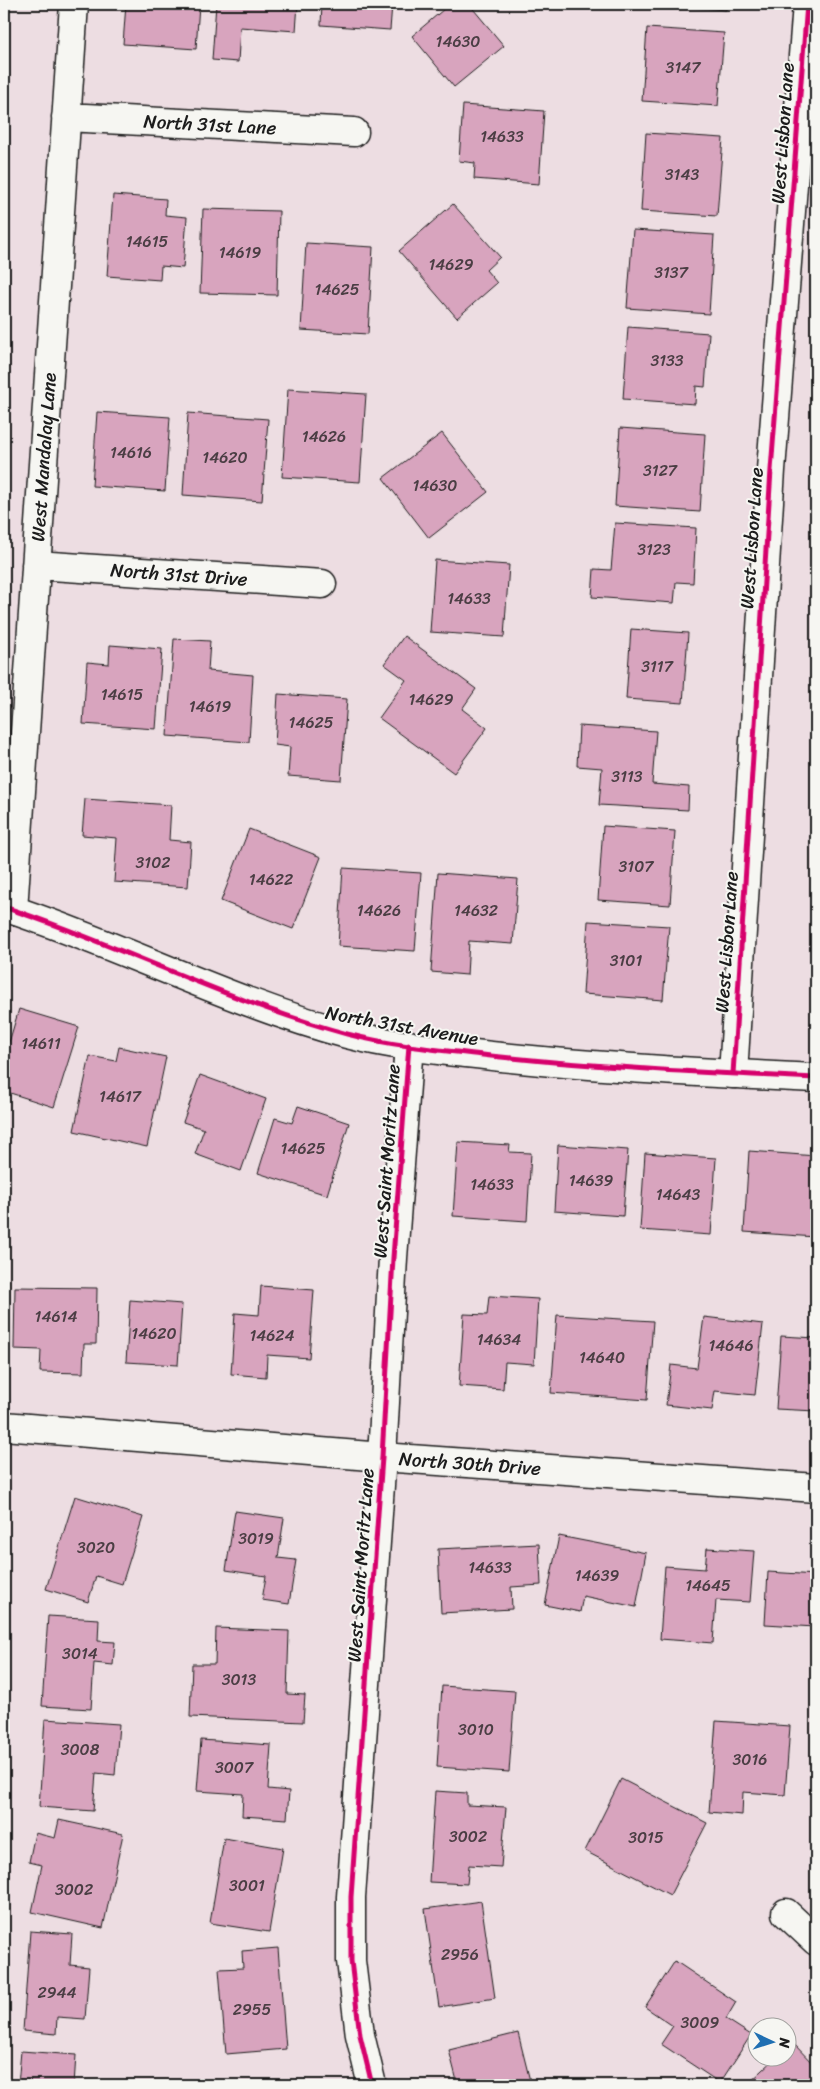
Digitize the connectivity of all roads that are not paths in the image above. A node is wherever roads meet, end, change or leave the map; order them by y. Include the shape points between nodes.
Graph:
1 (74, 4) edge
2 (807, 4) edge
3 (66, 117) junction
4 (354, 132) dead end
5 (36, 565) junction
6 (322, 584) dead end
7 (8, 909) edge
8 (410, 1045) junction
9 (733, 1074) junction
10 (816, 1078) edge
11 (4, 1426) edge
12 (382, 1457) junction
13 (816, 1488) edge
14 (786, 1913) dead end
15 (816, 1941) edge
16 (372, 2085) edge

1 - 3 street, West Mandalay Lane
2 - 9 street, West Lisbon Lane via 770,470
3 - 4 street, North 31st Lane
3 - 5 street, West Mandalay Lane
5 - 6 street, North 31st Drive
5 - 7 street, West Mandalay Lane
7 - 8 street, North 31st Avenue via 104,943 272,1010 350,1034
8 - 9 street, North 31st Avenue via 524,1059
8 - 12 street, West Saint Moritz Lane via 393,1258
9 - 10 street, North 31st Avenue
11 - 12 street, North 30th Drive
12 - 13 street, North 30th Drive
12 - 16 street, West Saint Moritz Lane via 351,1897 351,1961 360,2035
14 - 15 street

